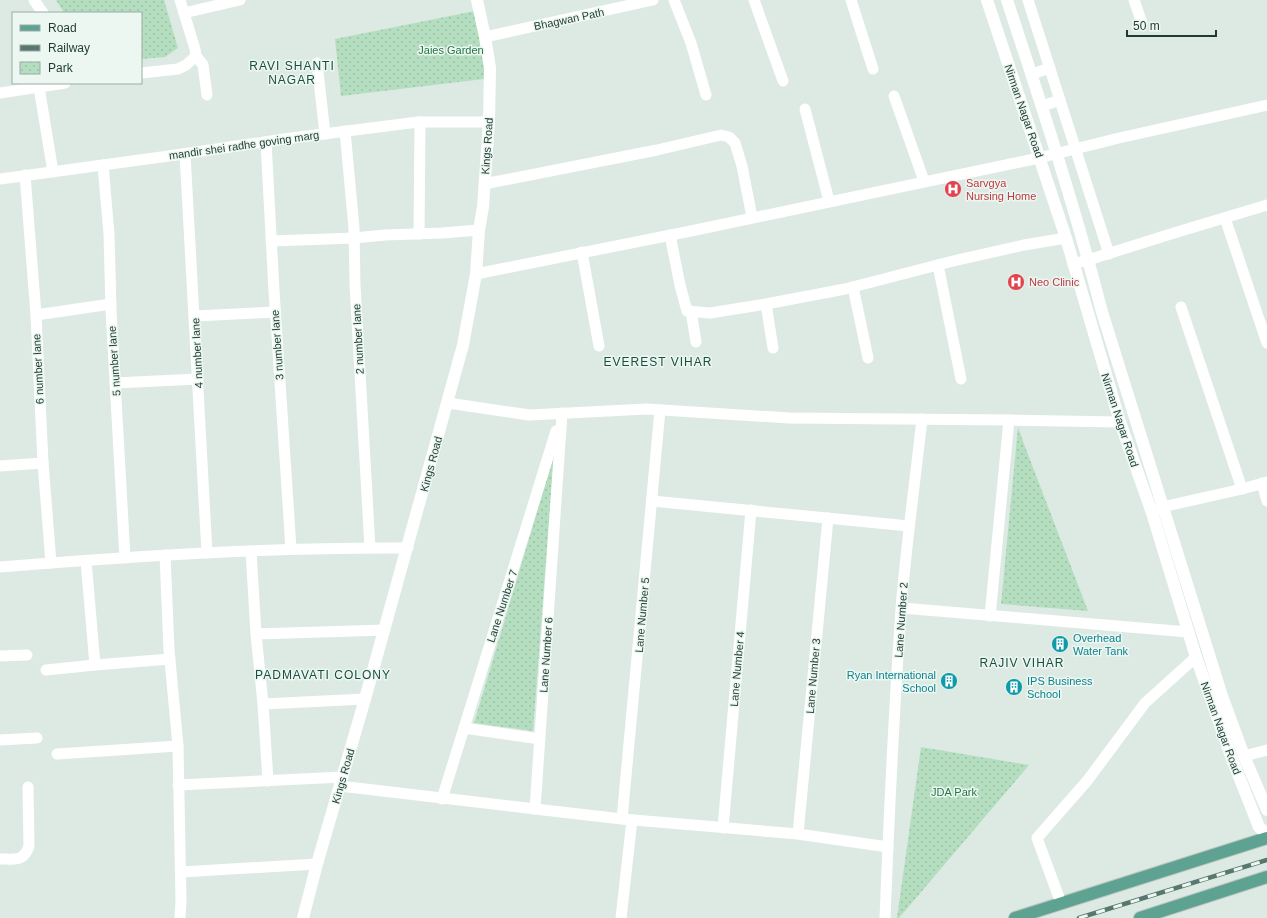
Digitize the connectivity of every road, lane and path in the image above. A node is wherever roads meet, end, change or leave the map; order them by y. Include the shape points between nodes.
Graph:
1 (34, 0) edge
2 (180, 0) edge
3 (240, 0) edge
4 (476, 0) edge
5 (653, 0) edge
6 (674, 0) edge
7 (754, 0) edge
8 (852, 0) edge
9 (986, 0) edge
10 (1007, 0) edge
11 (1028, 0) edge
12 (1134, 0) edge
13 (42, 12) edge
14 (184, 13) junction
15 (1142, 23) dead end
16 (486, 37) junction
17 (196, 56) junction
18 (317, 63) dead end
19 (1050, 68) junction
20 (873, 69) dead end
21 (142, 73) edge
22 (1032, 74) junction
23 (783, 81) dead end
24 (58, 84) edge
25 (39, 87) junction
26 (0, 92) edge
27 (207, 95) dead end
28 (706, 95) dead end
29 (894, 96) dead end
30 (1060, 100) junction
31 (1267, 105) edge
32 (1042, 106) junction
33 (805, 109) dead end
34 (420, 122) junction
35 (489, 122) junction
36 (345, 131) junction
37 (325, 134) junction
38 (266, 142) junction
39 (1076, 148) junction
40 (1057, 153) junction
41 (186, 154) junction
42 (1039, 158) junction
43 (103, 165) junction
44 (53, 172) junction
45 (25, 175) junction
46 (0, 179) edge
47 (924, 181) junction
48 (484, 184) junction
49 (829, 201) junction
50 (1267, 205) edge
51 (752, 217) junction
52 (1225, 218) junction
53 (479, 230) junction
54 (419, 234) junction
55 (670, 235) junction
56 (354, 238) junction
57 (1066, 238) junction
58 (271, 241) junction
59 (582, 252) junction
60 (1109, 254) junction
61 (1088, 260) junction
62 (1073, 264) junction
63 (938, 265) junction
64 (476, 274) junction
65 (853, 287) junction
66 (110, 304) junction
67 (766, 304) junction
68 (1180, 307) dead end
69 (691, 311) junction
70 (275, 312) junction
71 (36, 315) junction
72 (195, 316) junction
73 (1264, 323) edge
74 (696, 342) dead end
75 (1267, 342) edge
76 (598, 346) dead end
77 (773, 348) dead end
78 (868, 358) dead end
79 (198, 379) junction
80 (961, 379) dead end
81 (115, 383) junction
82 (448, 403) junction
83 (660, 410) junction
84 (562, 413) junction
85 (922, 419) junction
86 (1009, 420) junction
87 (1120, 422) junction
88 (43, 463) junction
89 (0, 466) edge
90 (1264, 483) edge
91 (1242, 489) junction
92 (652, 501) junction
93 (1267, 501) edge
94 (1162, 507) junction
95 (751, 510) junction
96 (1152, 513) junction
97 (828, 518) junction
98 (910, 526) junction
99 (291, 548) junction
100 (370, 548) junction
101 (408, 548) junction
102 (252, 551) junction
103 (207, 553) junction
104 (165, 555) junction
105 (125, 558) junction
106 (86, 561) junction
107 (51, 563) junction
108 (0, 568) edge
109 (902, 608) junction
110 (990, 616) junction
111 (385, 630) junction
112 (1188, 632) junction
113 (256, 634) junction
114 (27, 655) dead end
115 (0, 656) edge
116 (1196, 658) junction
117 (170, 659) junction
118 (95, 665) junction
119 (46, 670) dead end
120 (365, 699) junction
121 (263, 704) junction
122 (464, 728) junction
123 (37, 738) dead end
124 (540, 738) junction
125 (0, 740) edge
126 (178, 746) junction
127 (1267, 750) edge
128 (57, 754) dead end
129 (1244, 756) junction
130 (268, 781) junction
131 (341, 782) junction
132 (178, 785) junction
133 (28, 786) dead end
134 (442, 798) junction
135 (535, 809) junction
136 (1267, 810) edge
137 (627, 820) junction
138 (723, 828) junction
139 (798, 834) junction
140 (1267, 834) edge
141 (1267, 838) edge
142 (888, 847) junction
143 (0, 859) edge
144 (316, 864) junction
145 (181, 872) junction
146 (1267, 878) edge
147 (1061, 903) junction
148 (180, 918) edge
149 (303, 918) edge
150 (621, 918) edge
151 (885, 918) edge
152 (1015, 918) edge
153 (1140, 918) edge

1 - 13 street
2 - 14 street
3 - 14 street
4 - 16 street, Kings Road
5 - 16 street, Bhagwan Path
6 - 28 street via 691,43
7 - 23 street
8 - 20 street
9 - 42 street, Nirman Nagar Road
10 - 22 street, Nirman Nagar Road
11 - 19 street
12 - 15 street
14 - 17 street
16 - 35 street, Kings Road via 490,68
17 - 21 street via 178,69
17 - 27 street via 203,65
18 - 37 street
19 - 22 street
19 - 30 street
22 - 32 street, Nirman Nagar Road
24 - 25 street
25 - 26 street
25 - 44 street
29 - 47 street
30 - 32 street
30 - 39 street
31 - 39 street
32 - 40 street, Nirman Nagar Road
33 - 49 street
34 - 35 street, mandir shei radhe goving marg
34 - 36 street, mandir shei radhe goving marg
34 - 54 street
35 - 48 street, Kings Road
36 - 37 street, mandir shei radhe goving marg
36 - 56 street, 2 number lane
37 - 38 street, mandir shei radhe goving marg
38 - 41 street, mandir shei radhe goving marg
38 - 58 street, 3 number lane
39 - 40 street
39 - 60 street
40 - 42 street
40 - 61 street, Nirman Nagar Road
41 - 43 street, mandir shei radhe goving marg
41 - 72 street, 4 number lane
42 - 47 street
42 - 57 street, Nirman Nagar Road
43 - 44 street, mandir shei radhe goving marg
43 - 66 street, 5 number lane via 109,234
44 - 45 street, mandir shei radhe goving marg
45 - 46 street, mandir shei radhe goving marg
45 - 71 street, 6 number lane
47 - 49 street
48 - 51 street via 721,135 735,143
48 - 53 street, Kings Road
49 - 51 street
50 - 52 street
51 - 55 street
52 - 60 street
52 - 73 street
53 - 54 street
53 - 64 street, Kings Road
54 - 56 street
55 - 59 street
55 - 69 street via 686,311
56 - 58 street
56 - 100 street, 2 number lane
57 - 62 street, Nirman Nagar Road
57 - 63 street
58 - 70 street, 3 number lane
59 - 64 street
59 - 76 street
60 - 61 street
61 - 62 street
61 - 94 street, Nirman Nagar Road
62 - 87 street, Nirman Nagar Road
63 - 65 street
63 - 80 street
64 - 82 street, Kings Road via 463,345
65 - 67 street
65 - 78 street
66 - 71 street
66 - 81 street, 5 number lane
67 - 69 street via 710,312
67 - 77 street
68 - 91 street
69 - 74 street
70 - 72 street
70 - 99 street, 3 number lane
71 - 88 street, 6 number lane
72 - 79 street, 4 number lane
73 - 75 street
79 - 81 street
79 - 103 street, 4 number lane
81 - 105 street, 5 number lane
82 - 84 street via 529,415
82 - 101 street, Kings Road
83 - 84 street
83 - 85 street via 789,418
83 - 92 street, Lane Number 5
84 - 122 street, Lane Number 7
84 - 124 street, Lane Number 6
85 - 86 street
85 - 98 street, Lane Number 2
86 - 87 street
86 - 110 street
87 - 96 street, Nirman Nagar Road
88 - 89 street
88 - 107 street, 6 number lane
90 - 91 street
90 - 93 street
91 - 94 street
92 - 95 street
92 - 137 street, Lane Number 5
94 - 96 street
94 - 129 street, Nirman Nagar Road via 1222,696
95 - 97 street
95 - 138 street, Lane Number 4
96 - 112 street, Nirman Nagar Road
97 - 98 street
97 - 139 street, Lane Number 3
98 - 109 street, Lane Number 2
99 - 100 street
99 - 102 street
100 - 101 street
101 - 111 street, Kings Road
102 - 103 street
102 - 113 street
103 - 104 street
104 - 105 street
104 - 117 street
105 - 106 street
106 - 107 street
106 - 118 street
107 - 108 street
109 - 110 street
109 - 142 street, Lane Number 2
110 - 112 street
111 - 113 street
111 - 120 street, Kings Road
112 - 116 street, Nirman Nagar Road
113 - 121 street
114 - 115 street
116 - 140 street, Nirman Nagar Road via 1234,766 1259,827
116 - 147 street via 1145,703 1087,781 1037,838
117 - 118 street
117 - 126 street
118 - 119 street
120 - 121 street
120 - 131 street, Kings Road
121 - 130 street
122 - 124 street
122 - 134 street, Lane Number 7
123 - 125 street
124 - 135 street, Lane Number 6
126 - 128 street
126 - 132 street
127 - 129 street
129 - 136 street, Nirman Nagar Road
130 - 131 street
130 - 132 street
131 - 134 street
131 - 144 street, Kings Road
132 - 145 street
133 - 143 street via 29,846 18,859
134 - 135 street
135 - 137 street
137 - 138 street
137 - 150 street, Lane Number 5
138 - 139 street
139 - 142 street
141 - 147 main road
142 - 151 street, Lane Number 2
144 - 145 street
144 - 149 street, Kings Road
145 - 148 street
146 - 153 main road
147 - 152 main road

